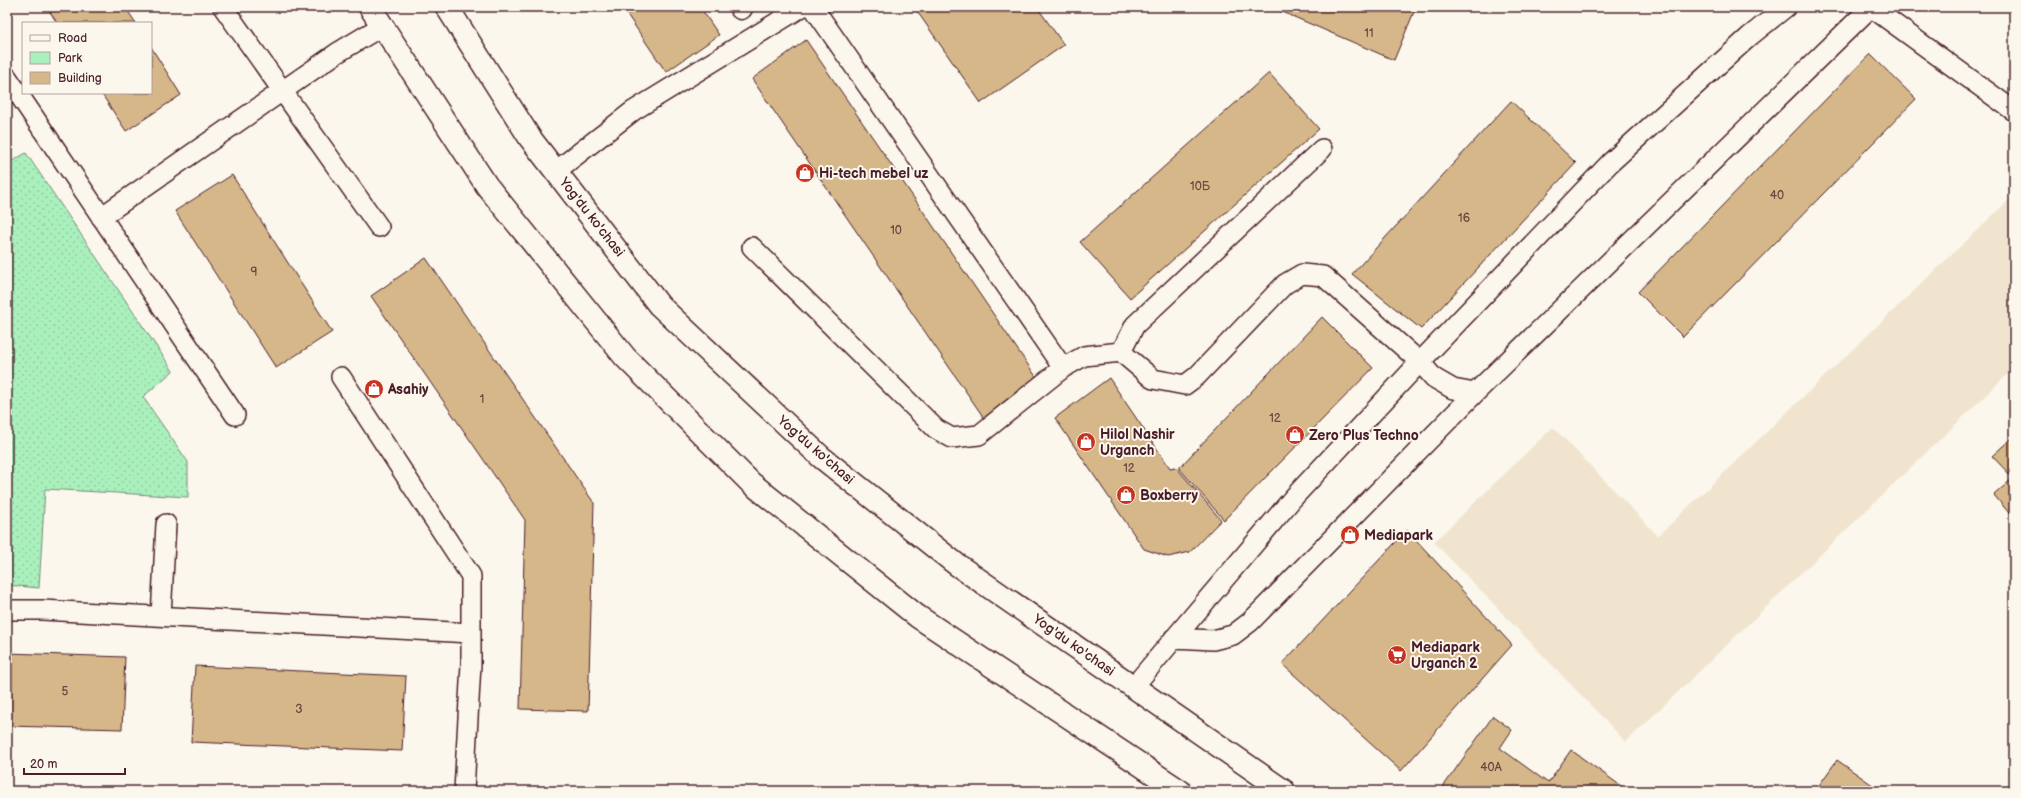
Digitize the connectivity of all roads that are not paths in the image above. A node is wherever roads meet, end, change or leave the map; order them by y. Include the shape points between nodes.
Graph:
1 (223, 7) edge
2 (370, 7) edge
3 (447, 7) edge
4 (802, 7) edge
5 (813, 7) edge
6 (1786, 7) edge
7 (1871, 7) edge
8 (382, 26) junction
9 (7, 77) edge
10 (283, 91) junction
11 (2014, 111) edge
12 (1322, 149) dead end
13 (556, 171) junction
14 (100, 217) junction
15 (378, 227) dead end
16 (752, 247) dead end
17 (1121, 352) junction
18 (1420, 362) junction
19 (1063, 368) junction
20 (341, 376) dead end
21 (1475, 393) junction
22 (235, 415) dead end
23 (166, 524) dead end
24 (7, 610) edge
25 (161, 616) junction
26 (471, 632) junction
27 (1174, 638) junction
28 (1134, 686) junction
29 (464, 791) edge
30 (1180, 791) edge
31 (1284, 791) edge

1 - 10 lane
2 - 8 main road
3 - 13 main road, Yog'du ko'chasi via 530,138
4 - 13 lane via 633,111
5 - 19 lane
6 - 18 lane via 1750,36 1610,163
7 - 11 lane
7 - 21 lane
8 - 10 lane via 337,53
8 - 30 main road via 496,198 625,357 751,483 917,616
9 - 14 lane
10 - 14 lane
10 - 15 lane
12 - 17 lane via 1135,325
13 - 28 main road, Yog'du ko'chasi via 659,305 821,457 956,564
14 - 22 lane
16 - 19 lane via 936,429 952,438 979,435
17 - 18 lane via 1153,379 1185,384 1197,376 1285,284 1302,274 1323,276
17 - 19 lane via 1084,356
18 - 21 lane via 1434,378 1453,389
18 - 27 lane via 1293,498
20 - 26 lane via 471,576
21 - 27 lane via 1250,622 1233,635 1213,640
23 - 25 lane
24 - 25 lane
25 - 26 lane
26 - 29 lane
27 - 28 lane
28 - 31 main road, Yog'du ko'chasi

